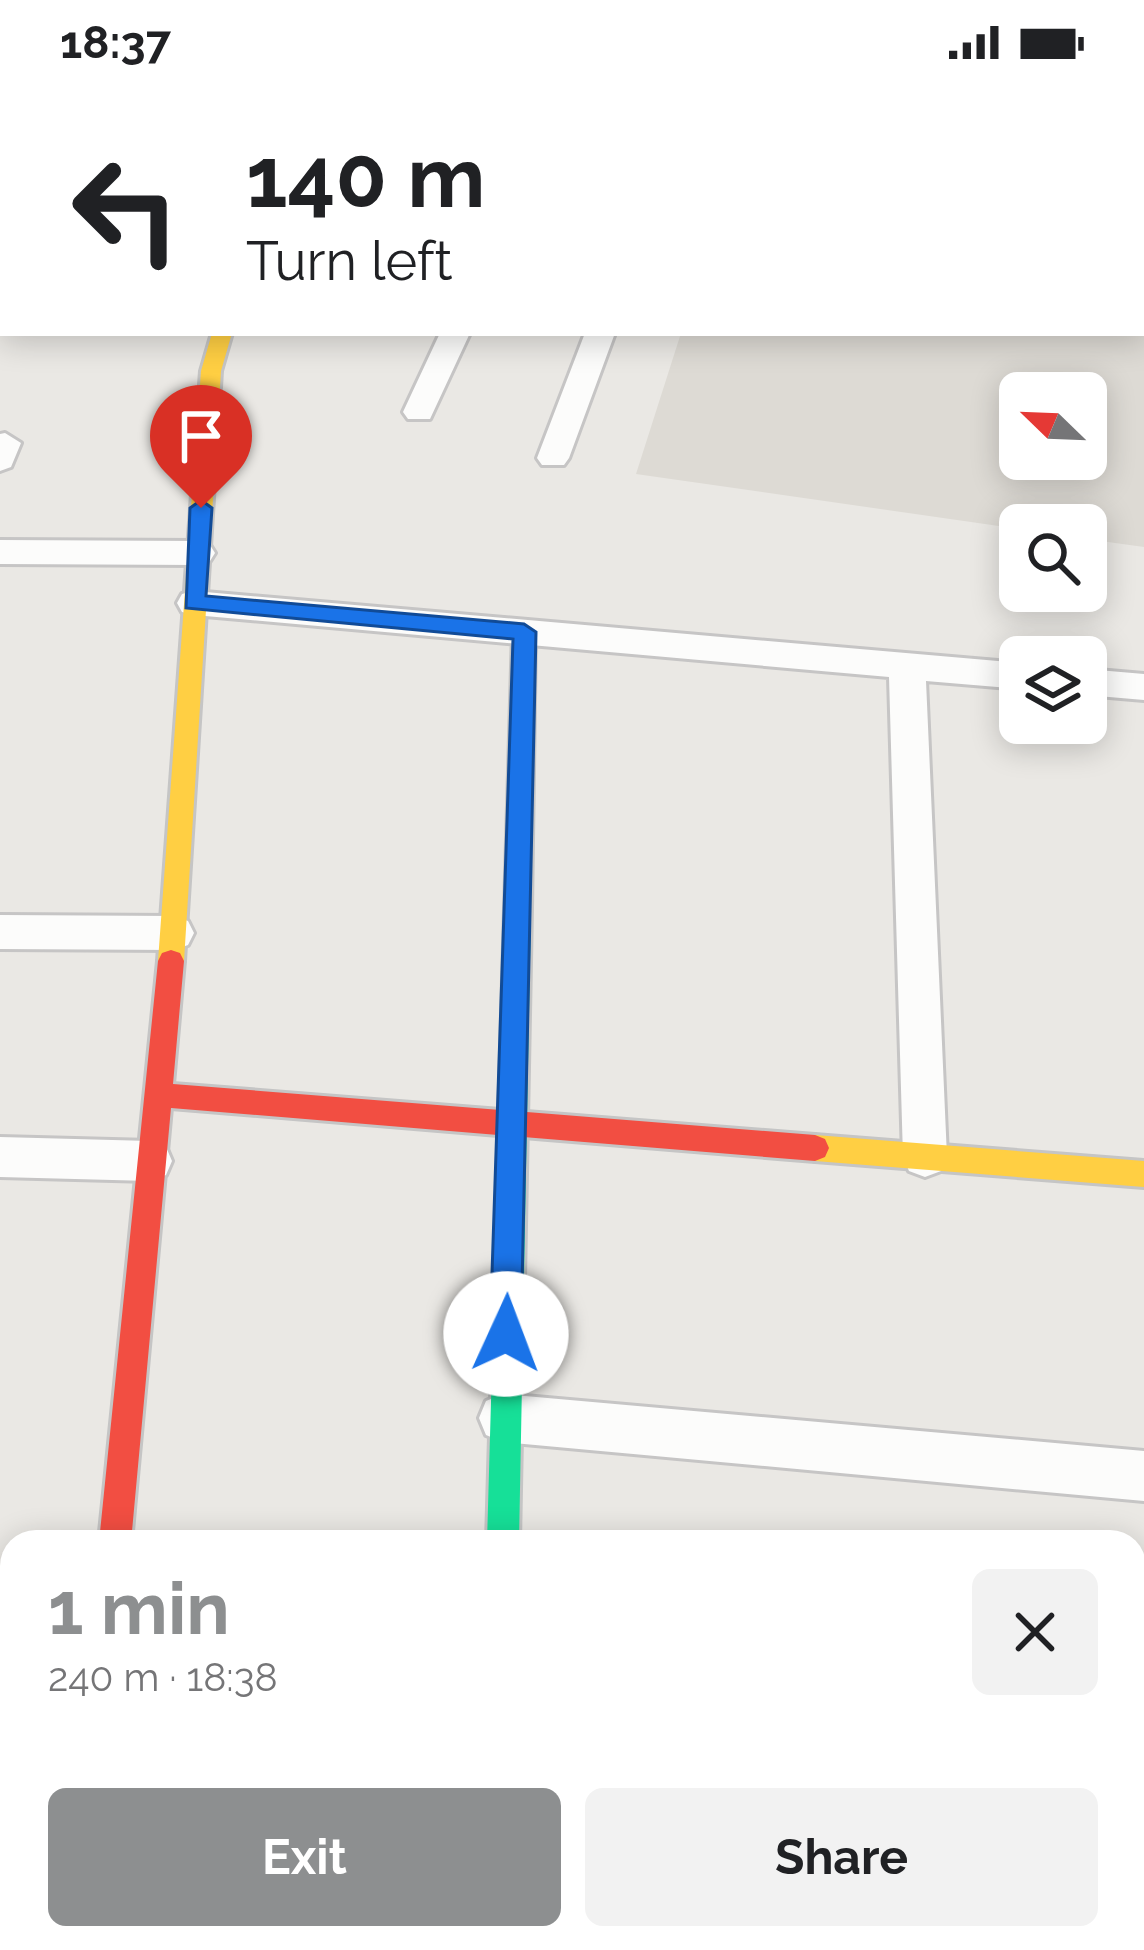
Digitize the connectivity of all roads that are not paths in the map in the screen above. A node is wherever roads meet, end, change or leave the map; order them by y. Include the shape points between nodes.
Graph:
1 (221, 336) edge
2 (453, 336) edge
3 (599, 336) edge
4 (419, 412) dead end
5 (553, 458) dead end
6 (0, 553) edge
7 (198, 553) junction
8 (194, 603) junction
9 (524, 632) junction
10 (908, 666) junction
11 (999, 674) edge
12 (1107, 684) edge
13 (1144, 687) edge
14 (0, 932) edge
15 (174, 933) junction
16 (156, 1095) junction
17 (511, 1124) junction
18 (926, 1156) junction
19 (0, 1157) edge
20 (150, 1161) junction
21 (1144, 1174) edge
22 (503, 1418) junction
23 (1144, 1476) edge
24 (116, 1530) edge
25 (503, 1530) edge

1 - 7 street via 211,371
2 - 4 street
3 - 5 street
6 - 7 street
7 - 8 street
8 - 9 street
8 - 15 street
9 - 10 street
9 - 17 street
10 - 11 street
10 - 18 street
12 - 13 street
14 - 15 street
15 - 16 street
16 - 17 street
16 - 20 street
17 - 18 street
17 - 22 street
18 - 21 street
19 - 20 street
20 - 24 street
22 - 23 street
22 - 25 street

